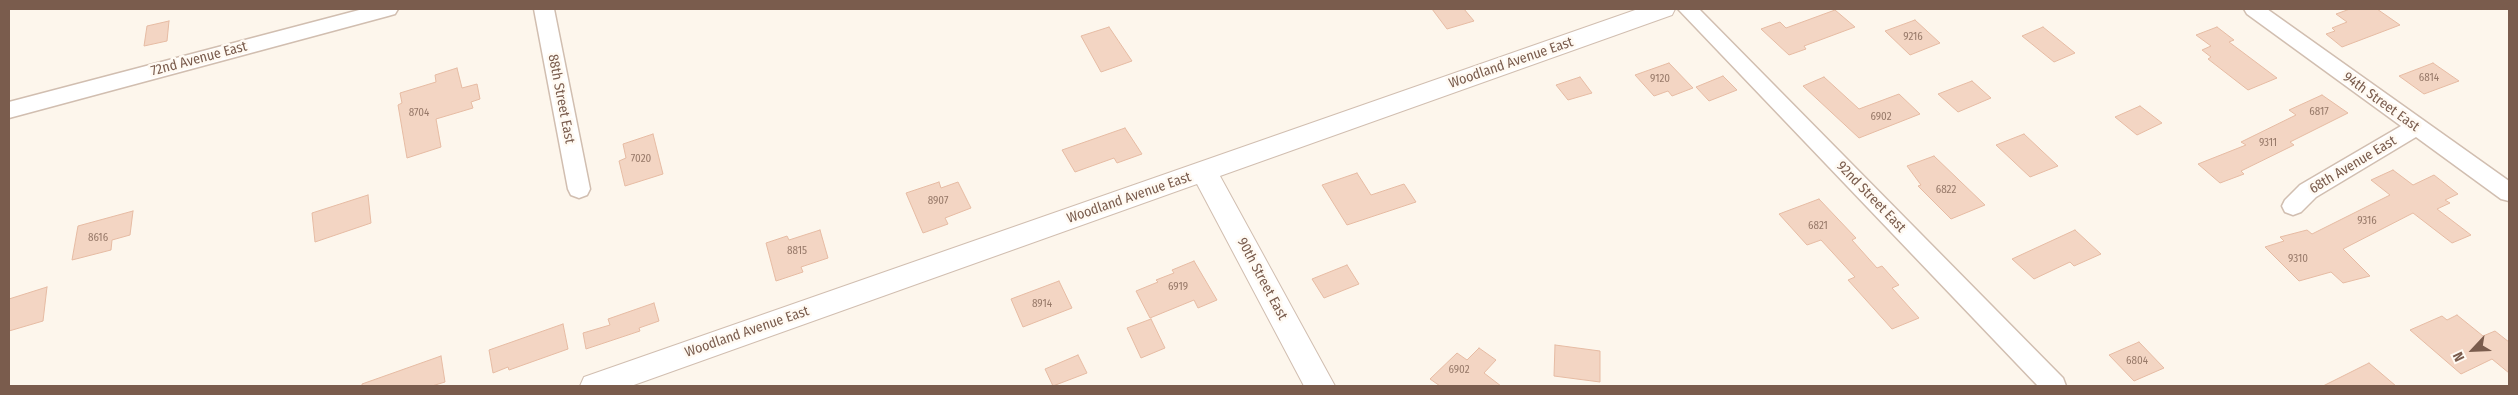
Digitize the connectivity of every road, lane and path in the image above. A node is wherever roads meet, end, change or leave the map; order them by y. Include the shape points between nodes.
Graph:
1 (388, 9) edge
2 (544, 9) edge
3 (1663, 9) edge
4 (1688, 9) edge
5 (2254, 9) edge
6 (9, 110) edge
7 (2416, 127) junction
8 (1204, 171) junction
9 (579, 189) dead end
10 (2509, 193) edge
11 (2293, 206) dead end
12 (604, 385) edge
13 (1320, 386) edge
14 (2054, 386) edge

1 - 6 street, 72nd Avenue East
2 - 9 street, 88th Street East
3 - 8 street, Woodland Avenue East
4 - 14 street, 92nd Street East
5 - 7 street, 94th Street East
7 - 10 street, 94th Street East
7 - 11 street, 68th Avenue East via 2308,191
8 - 12 street, Woodland Avenue East
8 - 13 street, 90th Street East

